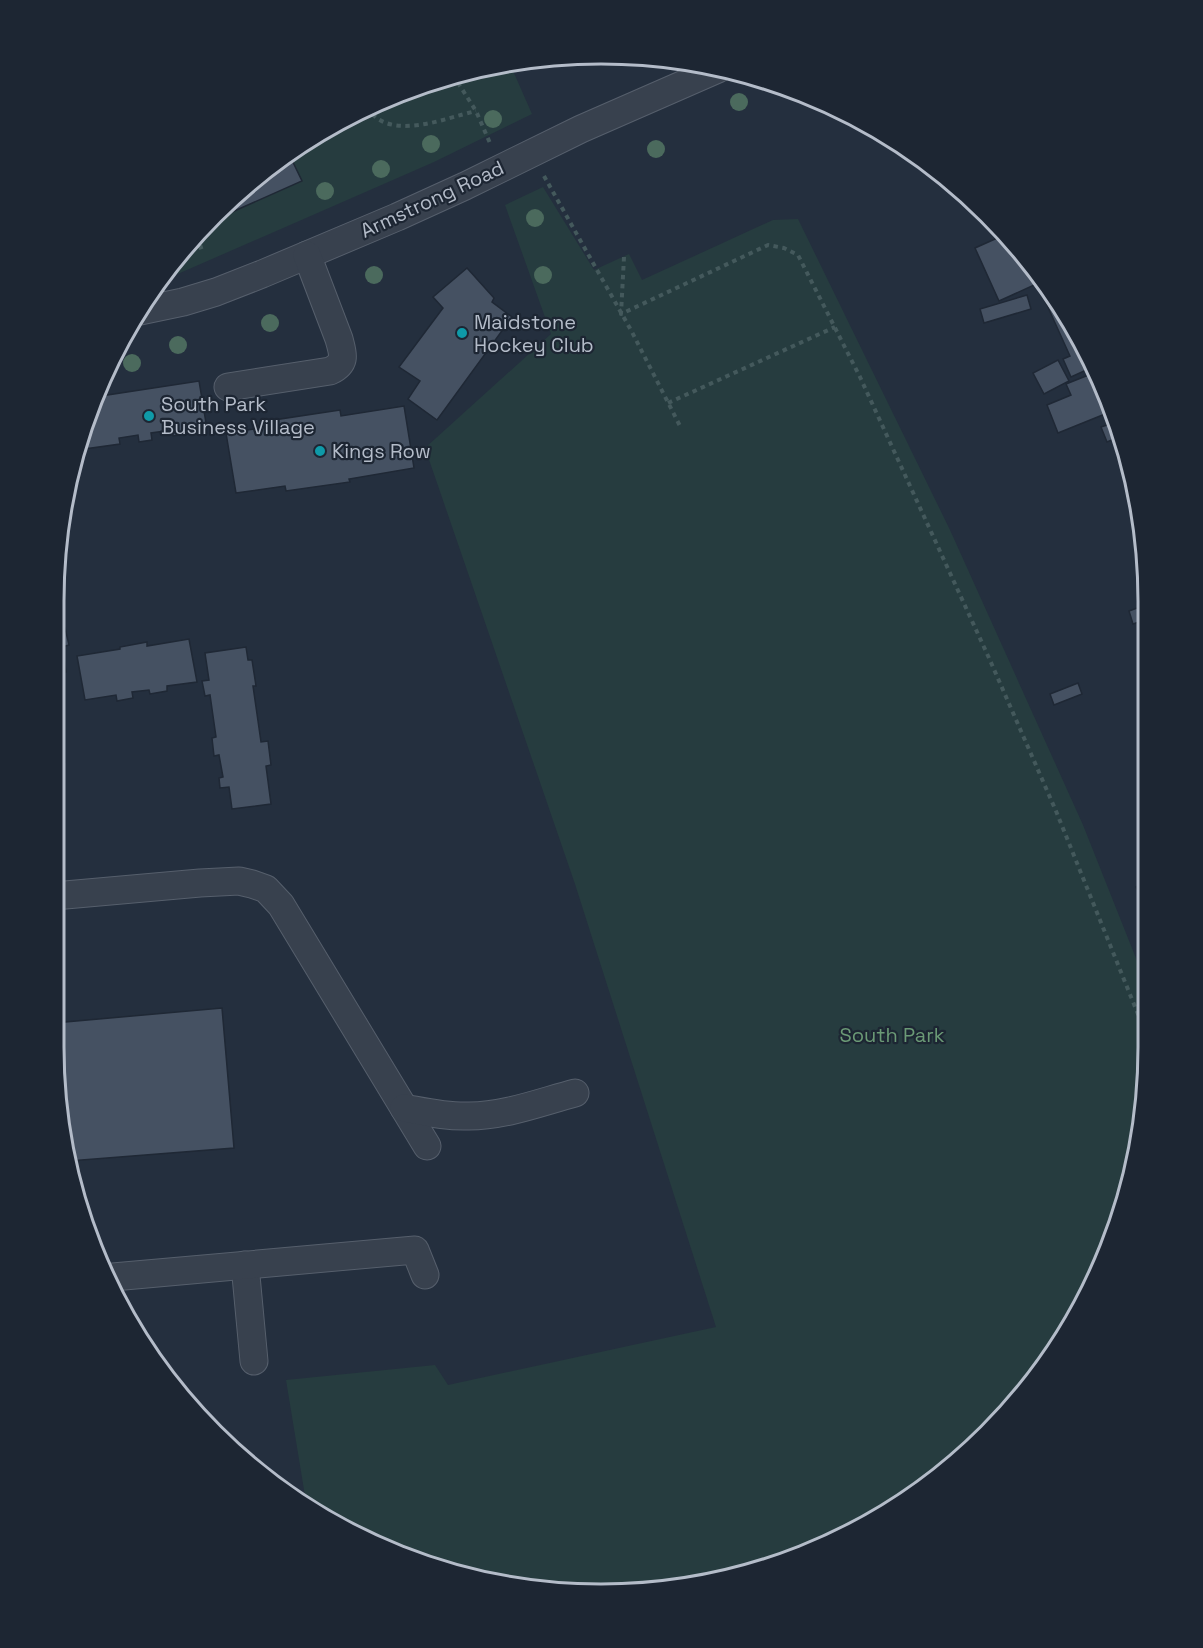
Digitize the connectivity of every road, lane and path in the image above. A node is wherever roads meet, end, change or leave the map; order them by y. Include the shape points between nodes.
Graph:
1 (705, 75) edge
2 (459, 84) edge
3 (476, 111) junction
4 (374, 115) edge
5 (492, 150) dead end
6 (531, 153) junction
7 (207, 245) dead end
8 (197, 249) edge
9 (308, 255) junction
10 (624, 257) dead end
11 (151, 309) edge
12 (621, 314) junction
13 (835, 327) junction
14 (228, 387) dead end
15 (668, 403) junction
16 (681, 428) dead end
17 (64, 895) edge
18 (1138, 1014) edge
19 (575, 1093) dead end
20 (404, 1108) junction
21 (427, 1146) dead end
22 (245, 1265) junction
23 (424, 1275) dead end
24 (117, 1277) edge
25 (254, 1361) dead end

1 - 6 street, Armstrong Road
2 - 3 path
3 - 4 path via 402,127
3 - 5 path
6 - 9 street, Armstrong Road
6 - 12 path
7 - 8 path
9 - 11 street, Armstrong Road via 216,292
9 - 14 street via 343,351 338,367
10 - 12 path
12 - 13 path via 768,245 798,255
12 - 15 path
13 - 15 path
13 - 18 path via 990,658
15 - 16 path
17 - 20 street via 238,881 266,889 281,905
19 - 20 street via 495,1114 449,1116
20 - 21 street
22 - 23 street via 415,1250
22 - 24 street
22 - 25 street

